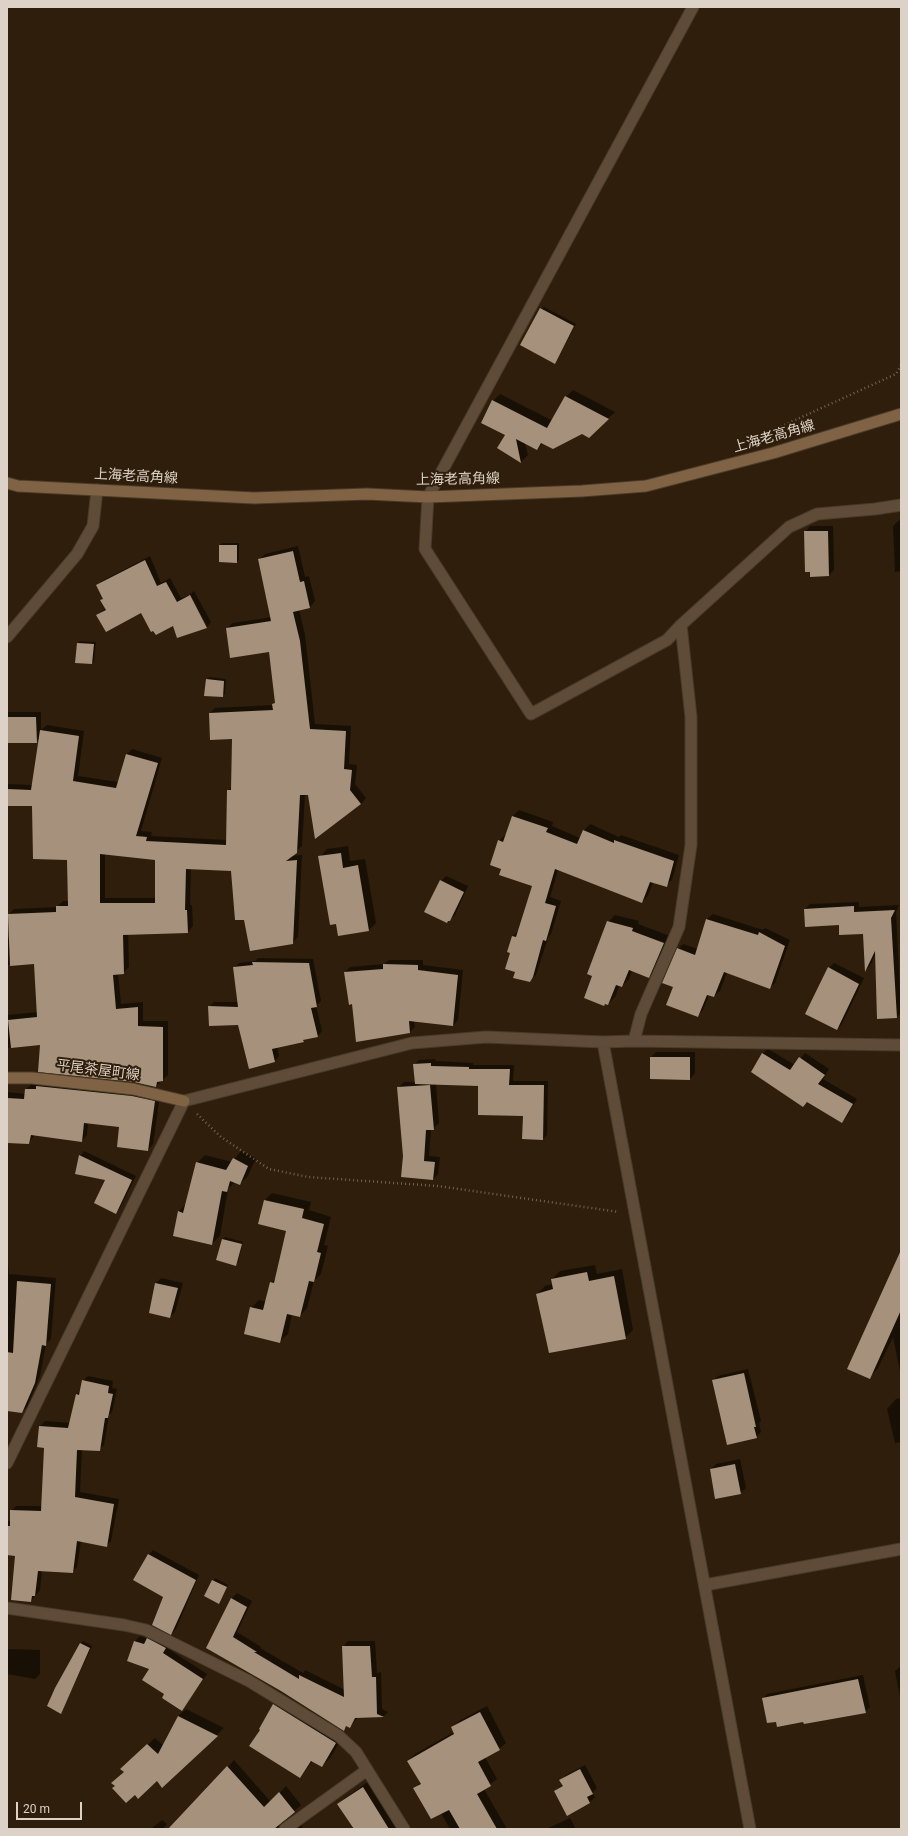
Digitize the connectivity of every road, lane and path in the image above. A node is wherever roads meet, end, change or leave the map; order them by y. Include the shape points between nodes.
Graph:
1 (693, 7) edge
2 (901, 365) edge
3 (901, 414) edge
4 (758, 457) junction
5 (7, 483) edge
6 (97, 490) junction
7 (428, 497) junction
8 (901, 505) edge
9 (681, 625) junction
10 (7, 637) edge
11 (634, 1041) junction
12 (603, 1042) junction
13 (901, 1045) edge
14 (7, 1078) edge
15 (184, 1101) junction
16 (636, 1214) junction
17 (7, 1463) edge
18 (901, 1549) edge
19 (705, 1586) junction
20 (7, 1608) edge
21 (367, 1770) junction
22 (285, 1829) edge
23 (404, 1829) edge
24 (750, 1829) edge

1 - 7 street
2 - 4 path via 896,374 758,437
3 - 4 main road, 上海老高角線
4 - 7 main road, 上海老高角線 via 646,486
5 - 6 main road, 上海老高角線 via 18,486
6 - 7 main road, 上海老高角線 via 254,498 367,494
6 - 10 street via 93,526 78,554
7 - 9 street via 426,549 531,714 667,640
8 - 9 street via 875,510 817,514 789,527
9 - 11 street via 691,717 691,845 679,927 641,1014
11 - 12 street
11 - 13 street
12 - 15 street via 486,1037 412,1043
12 - 16 street
14 - 15 main road, 平尾茶屋町線 via 32,1078 133,1089
15 - 16 path via 221,1137 269,1169 308,1177 438,1186
15 - 17 street
16 - 19 street
18 - 19 street
19 - 24 street
20 - 21 street via 146,1630 250,1681 339,1736 356,1752
21 - 22 street
21 - 23 street

